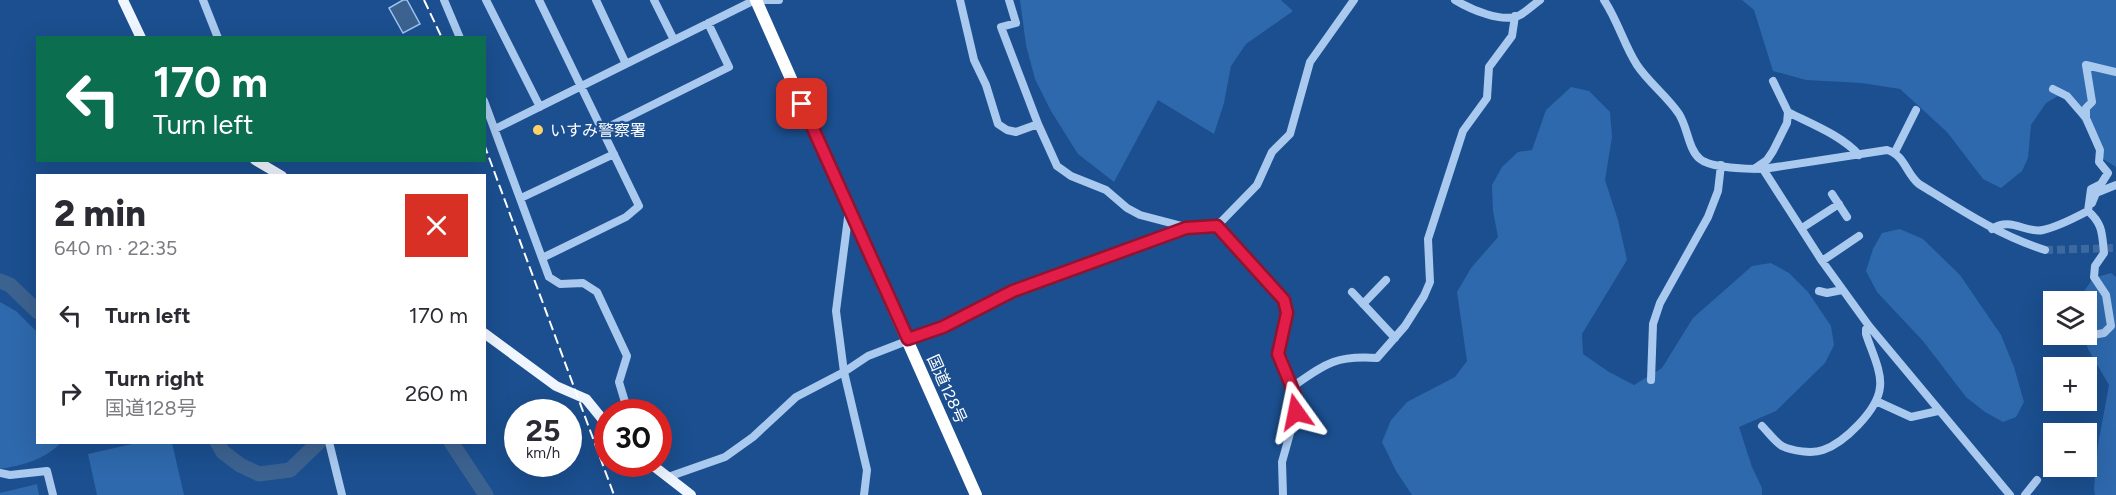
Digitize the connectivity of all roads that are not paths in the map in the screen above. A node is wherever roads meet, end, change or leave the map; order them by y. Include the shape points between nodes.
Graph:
1 (123, 0) edge
2 (203, 0) edge
3 (444, 0) edge
4 (486, 0) edge
5 (539, 0) edge
6 (596, 0) edge
7 (654, 0) edge
8 (756, 0) edge
9 (779, 0) edge
10 (960, 0) edge
11 (1009, 0) edge
12 (1354, 0) edge
13 (1455, 0) edge
14 (1540, 0) edge
15 (1604, 0) edge
16 (1473, 4) edge
17 (1515, 16) junction
18 (708, 23) junction
19 (140, 36) edge
20 (217, 36) edge
21 (459, 36) edge
22 (674, 40) junction
23 (626, 64) junction
24 (2116, 72) edge
25 (1773, 81) dead end
26 (580, 86) junction
27 (2053, 89) dead end
28 (486, 106) edge
29 (540, 107) junction
30 (1916, 110) dead end
31 (1788, 111) junction
32 (2085, 118) junction
33 (1038, 124) junction
34 (495, 129) junction
35 (602, 130) junction
36 (1895, 152) junction
37 (614, 154) junction
38 (1859, 155) junction
39 (258, 162) edge
40 (1721, 165) junction
41 (1758, 169) junction
42 (279, 174) edge
43 (2116, 185) edge
44 (1832, 194) dead end
45 (520, 198) junction
46 (1839, 204) junction
47 (849, 207) junction
48 (2088, 211) junction
49 (1847, 217) dead end
50 (1217, 226) junction
51 (1186, 228) junction
52 (1802, 228) junction
53 (1992, 229) junction
54 (1858, 236) dead end
55 (2045, 250) tunnel mouth
56 (542, 258) junction
57 (1822, 261) junction
58 (1386, 280) dead end
59 (1842, 290) junction
60 (1819, 291) dead end
61 (1352, 292) dead end
62 (1363, 304) junction
63 (1869, 327) junction
64 (486, 334) edge
65 (2097, 334) edge
66 (1395, 338) junction
67 (908, 339) junction
68 (844, 372) junction
69 (1651, 380) dead end
70 (1292, 387) junction
71 (624, 399) edge
72 (1876, 400) junction
73 (594, 409) edge
74 (1938, 411) junction
75 (1762, 426) dead end
76 (329, 444) edge
77 (0, 473) edge
78 (672, 476) edge
79 (668, 477) edge
80 (2037, 480) dead end
81 (52, 495) edge
82 (342, 495) edge
83 (691, 495) edge
84 (864, 495) edge
85 (976, 495) edge
86 (1283, 495) edge
87 (2010, 495) edge
88 (2025, 495) edge

1 - 19 main road
2 - 20 street
3 - 21 street
4 - 29 street
5 - 26 street
6 - 23 street
7 - 22 street
8 - 9 street
8 - 18 street
8 - 47 highway, 国道128号
10 - 33 street via 974,60 998,124 1016,132
11 - 33 street via 1016,23 1001,27
12 - 50 street via 1310,62 1290,134 1272,152 1257,185
13 - 16 street
14 - 17 street
15 - 40 street via 1637,65 1679,114 1694,153 1706,163
16 - 17 street via 1489,15
17 - 66 street via 1512,36 1489,68 1487,98 1463,131 1428,240 1430,282
18 - 22 street
18 - 35 street via 729,67
22 - 23 street
23 - 26 street
24 - 32 street via 2086,65 2092,102 2086,108
25 - 31 street
26 - 29 street
26 - 35 street
27 - 32 street via 2067,96
28 - 34 street
29 - 34 street
30 - 36 street
31 - 38 street via 1840,139
31 - 41 street via 1787,123 1773,151
32 - 48 street via 2100,150 2099,162 2109,173 2091,189
33 - 51 street via 1058,166 1071,176 1106,190 1140,215
34 - 45 street
35 - 37 street
36 - 38 street
36 - 53 street via 1913,179
37 - 45 street
37 - 56 street via 639,206 626,217
38 - 41 street
39 - 42 main road
40 - 41 street
40 - 69 street via 1718,191 1708,217 1660,303 1653,324
41 - 52 street
43 - 48 street via 2096,194
44 - 46 street
45 - 56 street
46 - 49 street
46 - 52 street
47 - 67 highway, 国道128号
47 - 68 street via 836,311
48 - 53 street via 2041,231 1999,224
48 - 65 street via 2101,229 2104,253 2095,266 2094,278 2106,295 2111,326
50 - 51 street
50 - 70 street via 1284,300 1287,313 1278,354
51 - 67 street via 1013,291 943,327
52 - 57 street
53 - 55 street
54 - 57 street
56 - 71 street via 549,277 560,284 583,283 597,292 627,356 619,382
57 - 59 street
58 - 62 street
59 - 60 street
59 - 63 street
61 - 62 street
62 - 66 street
63 - 72 street via 1866,334 1880,380
63 - 74 street
64 - 73 main road via 556,386 586,399
66 - 70 street via 1377,358 1342,358 1326,363
67 - 68 street via 868,356
67 - 85 highway, 国道128号
68 - 78 street via 796,397 753,438 725,457
68 - 84 street via 867,470
70 - 86 street via 1296,412 1282,462
72 - 74 street via 1911,417
72 - 75 street via 1860,423 1824,450 1811,452 1782,445
74 - 87 street
76 - 82 street
77 - 81 street via 47,471
79 - 83 main road
80 - 88 street

